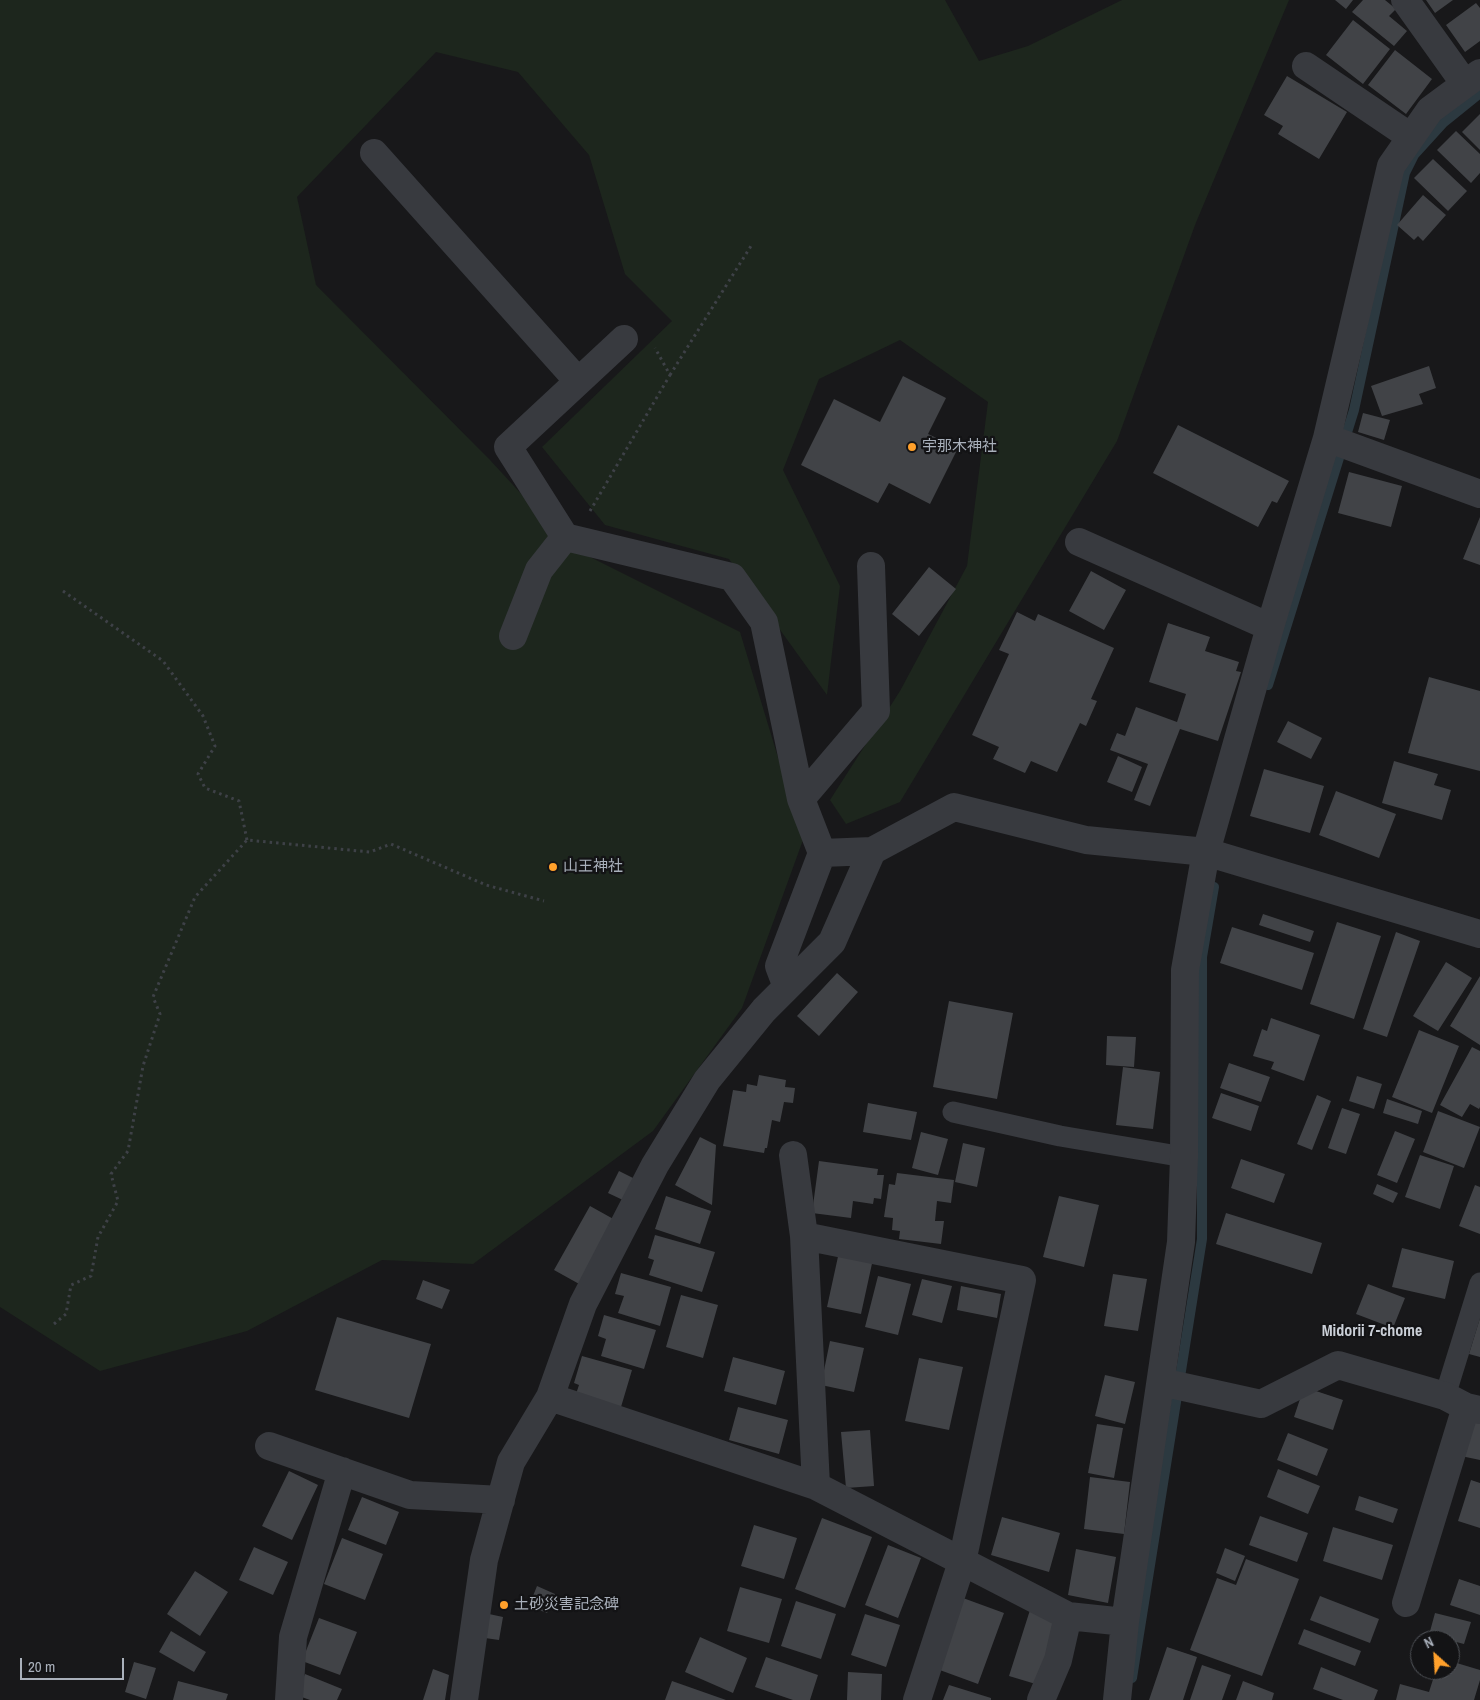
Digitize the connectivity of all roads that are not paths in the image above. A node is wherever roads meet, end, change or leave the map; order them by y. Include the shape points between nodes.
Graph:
1 (1406, 0) edge
2 (1306, 66) dead end
3 (1472, 78) edge
4 (1411, 137) junction
5 (374, 153) dead end
6 (624, 339) dead end
7 (578, 381) junction
8 (1327, 438) junction
9 (1480, 494) edge
10 (569, 538) junction
11 (1079, 542) dead end
12 (870, 566) dead end
13 (1270, 627) junction
14 (513, 636) dead end
15 (801, 799) junction
16 (872, 852) junction
17 (1206, 852) junction
18 (822, 853) junction
19 (1480, 934) edge
20 (787, 987) junction
21 (954, 1112) dead end
22 (793, 1155) dead end
23 (1184, 1157) junction
24 (804, 1236) junction
25 (1480, 1284) edge
26 (1161, 1382) junction
27 (550, 1397) junction
28 (1464, 1404) edge
29 (269, 1446) dead end
30 (342, 1471) junction
31 (816, 1486) junction
32 (501, 1500) junction
33 (962, 1562) junction
34 (1406, 1603) dead end
35 (1068, 1616) junction
36 (1125, 1622) junction
37 (289, 1700) edge
38 (464, 1700) edge
39 (917, 1700) edge
40 (1040, 1700) edge
41 (1118, 1700) edge

1 - 3 street
2 - 4 street
3 - 4 street via 1430,110
4 - 8 street via 1391,166
5 - 7 street
6 - 7 street
7 - 10 street via 508,447
8 - 9 street
8 - 13 street
10 - 14 street via 539,570
10 - 15 street via 732,577 764,622
11 - 13 street
12 - 15 street via 876,711
13 - 17 street
15 - 18 street
16 - 17 street via 954,807 1086,840
16 - 18 street
16 - 20 street via 832,942
17 - 19 street
17 - 23 street via 1185,970
18 - 20 street via 780,966
20 - 27 street via 707,1080 656,1165 583,1304
21 - 23 lane via 1060,1136
22 - 24 street
23 - 26 street via 1181,1242
24 - 31 street
24 - 33 street via 1022,1280
25 - 28 lane
26 - 28 street via 1261,1404 1338,1365
26 - 36 street
27 - 31 street
27 - 32 street via 511,1462
28 - 34 street
29 - 30 street
30 - 32 street via 410,1495
30 - 37 street via 293,1637
31 - 33 street
32 - 38 street via 484,1560
33 - 35 street
33 - 39 street
35 - 36 street
35 - 40 street via 1058,1660
36 - 41 street

